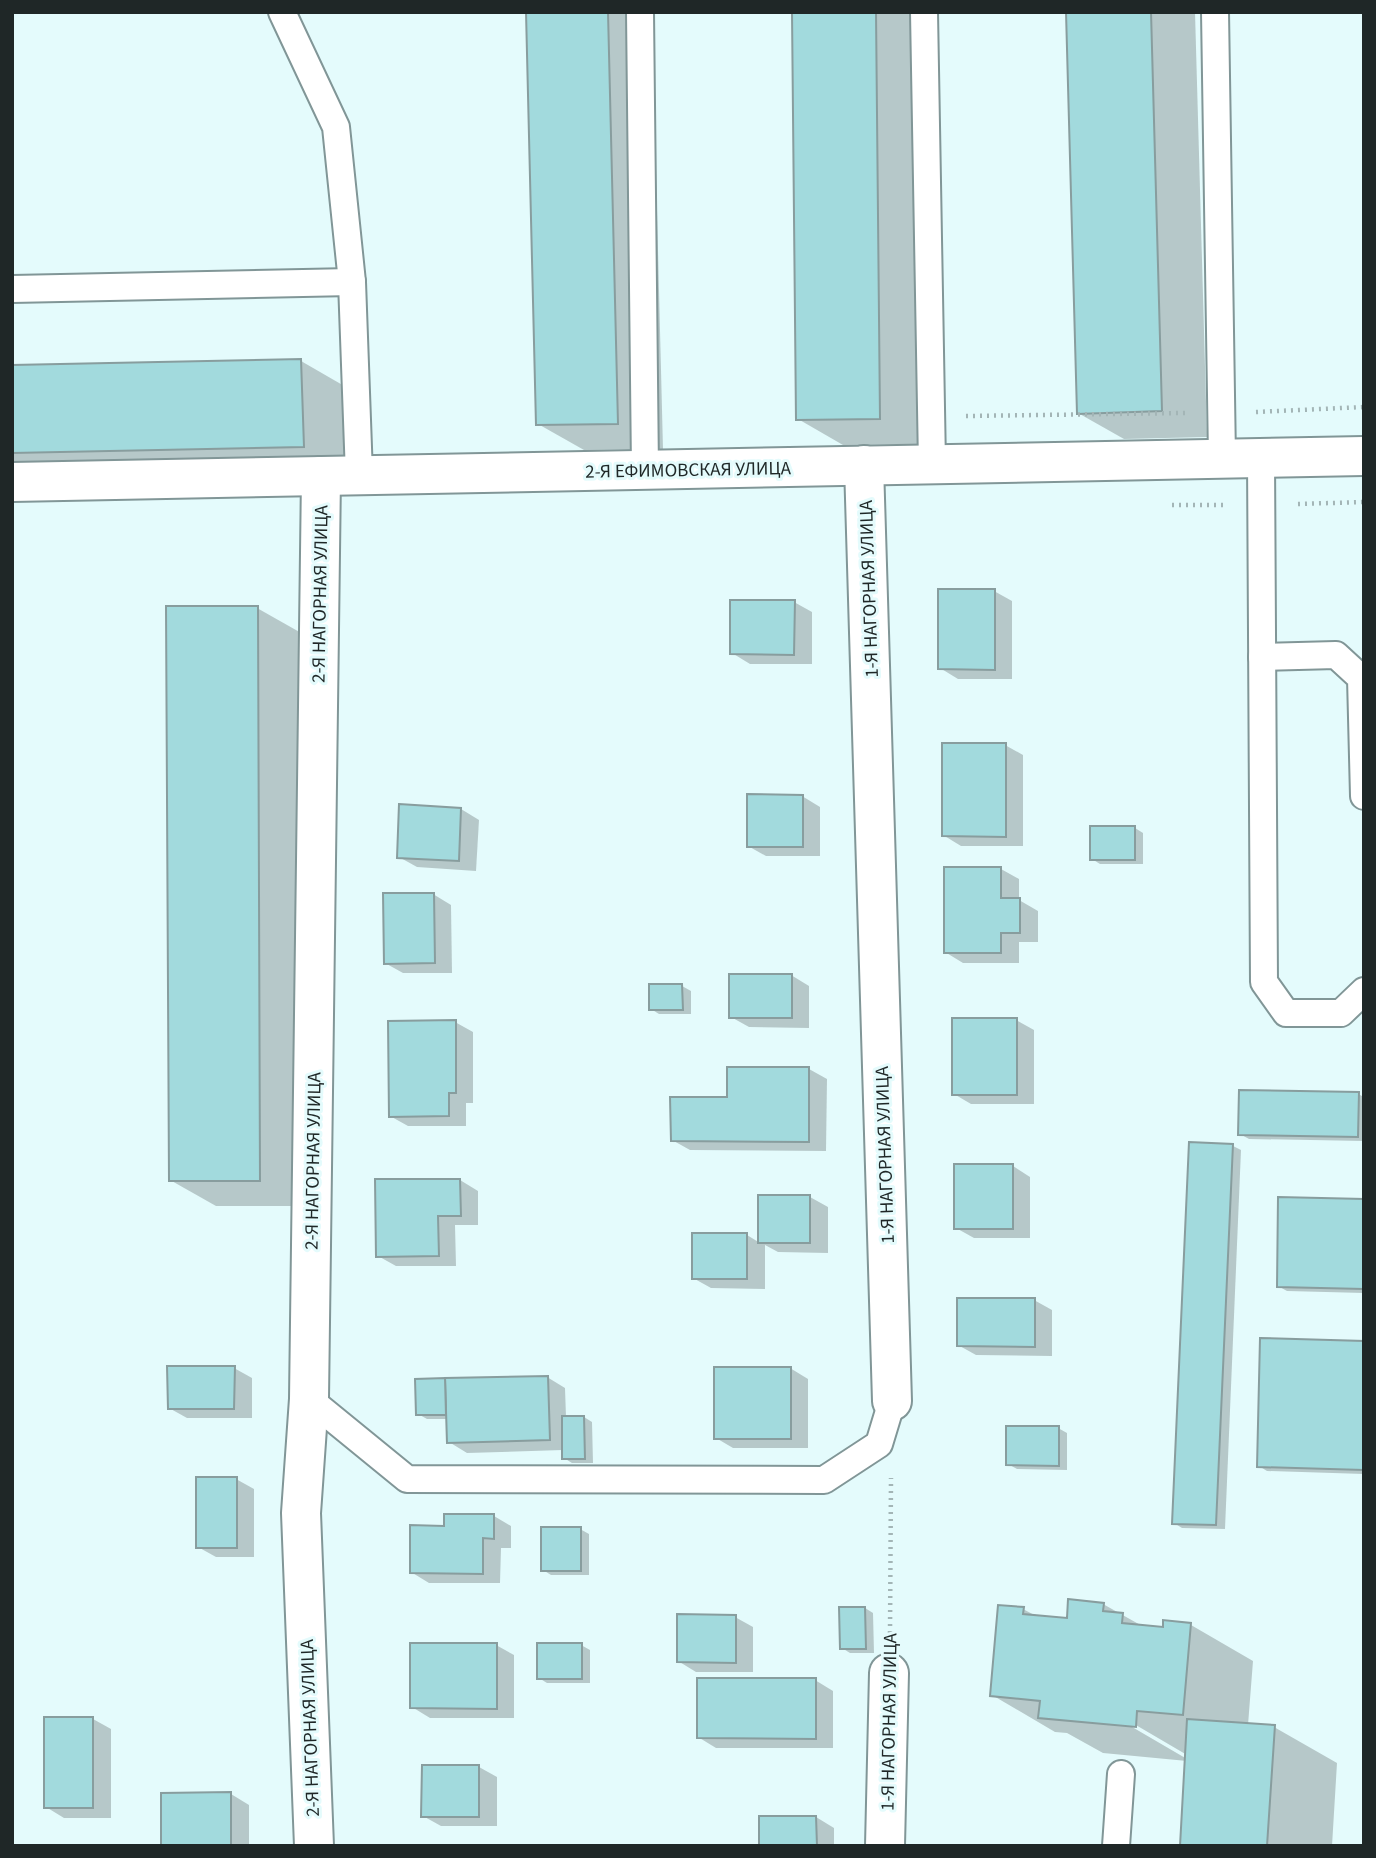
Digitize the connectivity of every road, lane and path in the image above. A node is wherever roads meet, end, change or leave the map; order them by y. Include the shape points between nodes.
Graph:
1 (282, 12) edge
2 (640, 12) edge
3 (924, 12) edge
4 (1215, 12) edge
5 (352, 282) junction
6 (12, 289) edge
7 (1364, 456) edge
8 (1222, 458) junction
9 (1261, 458) junction
10 (932, 464) junction
11 (864, 465) junction
12 (645, 470) junction
13 (359, 475) junction
14 (321, 476) junction
15 (12, 482) edge
16 (1262, 657) junction
17 (1364, 796) edge
18 (1364, 991) edge
19 (309, 1399) junction
20 (892, 1401) joint
21 (891, 1469) dead end
22 (889, 1673) joint
23 (1121, 1774) dead end
24 (314, 1846) edge
25 (885, 1846) edge
26 (1116, 1846) edge

1 - 5 lane via 336,127
2 - 12 lane
3 - 10 lane
4 - 8 lane
5 - 6 lane
5 - 13 lane
7 - 9 street, 2-Я ЕФИМОВСКАЯ УЛИЦА
8 - 9 street, 2-Я ЕФИМОВСКАЯ УЛИЦА
8 - 10 street, 2-Я ЕФИМОВСКАЯ УЛИЦА
9 - 16 lane
10 - 11 street, 2-Я ЕФИМОВСКАЯ УЛИЦА
11 - 12 street, 2-Я ЕФИМОВСКАЯ УЛИЦА
11 - 20 street, 1-Я НАГОРНАЯ УЛИЦА
12 - 13 street, 2-Я ЕФИМОВСКАЯ УЛИЦА
13 - 14 street, 2-Я ЕФИМОВСКАЯ УЛИЦА
14 - 15 street, 2-Я ЕФИМОВСКАЯ УЛИЦА
14 - 19 street, 2-Я НАГОРНАЯ УЛИЦА
16 - 17 lane via 1336,654 1361,678
16 - 18 lane via 1264,982 1286,1013 1341,1013
19 - 20 lane via 407,1479 824,1480 879,1444
19 - 24 street, 2-Я НАГОРНАЯ УЛИЦА via 300,1513
21 - 22 path, 1-Я НАГОРНАЯ УЛИЦА
22 - 25 street, 1-Я НАГОРНАЯ УЛИЦА
23 - 26 lane

